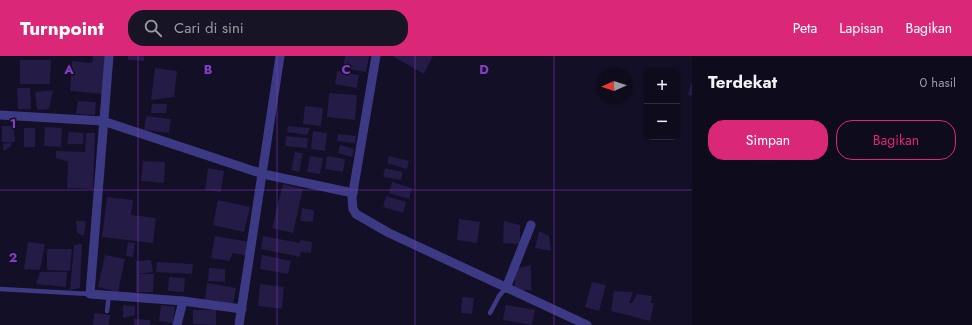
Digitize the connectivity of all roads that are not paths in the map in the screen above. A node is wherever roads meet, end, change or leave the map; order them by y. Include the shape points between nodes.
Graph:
1 (109, 56) edge
2 (280, 56) edge
3 (376, 56) edge
4 (0, 115) edge
5 (103, 121) junction
6 (263, 174) junction
7 (353, 193) junction
8 (530, 225) dead end
9 (506, 288) junction
10 (0, 289) edge
11 (90, 294) junction
12 (110, 295) junction
13 (184, 301) junction
14 (242, 308) junction
15 (107, 311) dead end
16 (490, 313) dead end
17 (177, 325) edge
18 (239, 325) edge
19 (587, 325) edge

1 - 5 street
2 - 6 street
3 - 7 street
4 - 5 street
5 - 6 street
5 - 11 street
6 - 7 street
6 - 14 street
7 - 9 street via 353,209 356,214 389,233
8 - 9 street
9 - 16 lane
9 - 19 street
10 - 11 lane
11 - 12 street
12 - 13 street
12 - 15 lane
13 - 14 street
13 - 17 street
14 - 18 street

